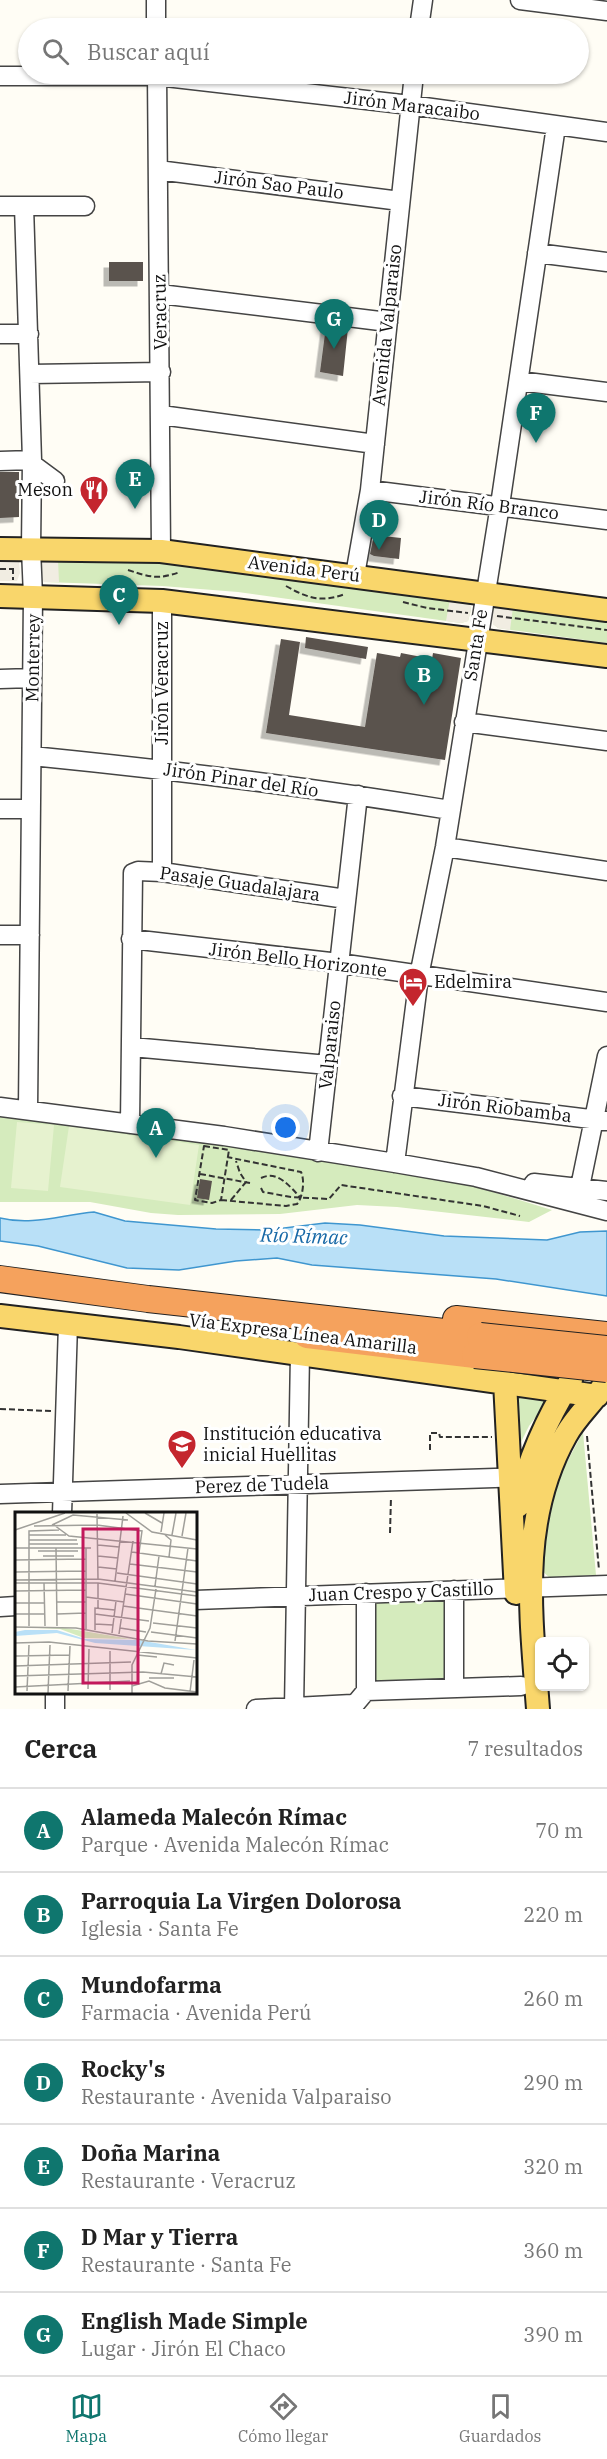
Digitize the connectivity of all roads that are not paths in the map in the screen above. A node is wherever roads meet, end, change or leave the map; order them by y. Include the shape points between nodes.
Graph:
1 (156, 0) edge
2 (423, 0) edge
3 (520, 0) edge
4 (607, 11) edge
5 (156, 18) edge
6 (421, 18) edge
7 (0, 76) edge
8 (18, 76) edge
9 (157, 84) edge
10 (233, 84) edge
11 (413, 84) edge
12 (410, 105) junction
13 (556, 126) junction
14 (607, 132) edge
15 (158, 170) junction
16 (400, 201) junction
17 (0, 206) edge
18 (24, 206) junction
19 (85, 206) dead end
20 (537, 253) junction
21 (607, 262) edge
22 (160, 294) junction
23 (388, 322) junction
24 (0, 334) edge
25 (29, 334) junction
26 (160, 372) junction
27 (30, 374) junction
28 (519, 381) junction
29 (607, 392) edge
30 (161, 416) junction
31 (375, 444) junction
32 (0, 460) edge
33 (32, 462) junction
34 (55, 481) dead end
35 (370, 490) junction
36 (500, 505) junction
37 (607, 520) edge
38 (160, 551) junction
39 (15, 552) edge
40 (352, 584) junction
41 (7, 588) edge
42 (33, 596) junction
43 (162, 601) junction
44 (488, 605) junction
45 (607, 610) edge
46 (478, 639) junction
47 (607, 656) edge
48 (32, 678) junction
49 (0, 679) edge
50 (464, 722) junction
51 (607, 741) edge
52 (32, 756) junction
53 (163, 769) junction
54 (358, 795) junction
55 (0, 809) edge
56 (31, 809) junction
57 (450, 810) junction
58 (445, 847) junction
59 (607, 871) edge
60 (162, 872) junction
61 (346, 899) junction
62 (0, 935) edge
63 (30, 935) junction
64 (131, 939) junction
65 (339, 963) junction
66 (419, 976) junction
67 (607, 1002) edge
68 (132, 1047) junction
69 (607, 1056) edge
70 (328, 1065) junction
71 (402, 1096) junction
72 (0, 1107) edge
73 (28, 1110) junction
74 (601, 1120) edge
75 (130, 1124) junction
76 (318, 1152) junction
77 (394, 1163) junction
78 (476, 1178) junction
79 (580, 1187) junction
80 (607, 1191) edge
81 (607, 1211) edge
82 (0, 1279) edge
83 (0, 1297) edge
84 (148, 1299) junction
85 (0, 1316) edge
86 (68, 1324) junction
87 (605, 1332) edge
88 (478, 1346) junction
89 (300, 1353) junction
90 (607, 1369) edge
91 (505, 1382) junction
92 (590, 1394) edge
93 (516, 1477) junction
94 (297, 1483) junction
95 (62, 1492) junction
96 (0, 1494) edge
97 (62, 1512) edge
98 (604, 1585) edge
99 (523, 1589) junction
100 (454, 1590) junction
101 (366, 1593) junction
102 (295, 1596) junction
103 (196, 1600) edge
104 (15, 1606) edge
105 (0, 1607) edge
106 (532, 1685) edge
107 (454, 1687) junction
108 (366, 1691) junction
109 (294, 1708) edge
110 (256, 1709) edge
111 (522, 1709) edge
112 (538, 1709) edge

1 - 5 street
2 - 6 street
3 - 4 street
7 - 8 street, Jirón Maracaibo
9 - 15 street, Veracruz
10 - 12 street, Jirón Maracaibo
11 - 12 street, Avenida Valparaiso
12 - 13 street, Jirón Maracaibo
12 - 16 street, Avenida Valparaiso
13 - 14 street, Jirón Maracaibo
13 - 20 street, Santa Fe
15 - 16 street, Jirón Sao Paulo
15 - 22 street, Veracruz
16 - 23 street, Avenida Valparaiso
17 - 18 street
18 - 19 street
18 - 25 street, Monterrey
20 - 21 street
20 - 28 street, Santa Fe
22 - 23 street
22 - 26 street, Veracruz
23 - 31 street, Avenida Valparaiso
24 - 25 street
25 - 27 street, Monterrey
26 - 27 street
26 - 30 street, Veracruz
27 - 33 street, Monterrey
28 - 29 street
28 - 36 street, Santa Fe
30 - 31 street
30 - 38 street, Veracruz
31 - 35 street, Avenida Valparaiso
32 - 33 street
33 - 34 street
33 - 39 street, Monterrey
35 - 36 street, Jirón Río Branco
35 - 40 street, Avenida Valparaiso
36 - 37 street, Jirón Río Branco
36 - 44 street, Santa Fe
38 - 39 main road, Avenida Perú
38 - 40 main road, Avenida Perú
39 - 42 street, Monterrey
40 - 44 main road, Avenida Perú
41 - 42 main road
42 - 43 main road
42 - 48 street, Monterrey
43 - 46 main road
43 - 53 street, Jirón Veracruz
44 - 45 main road, Avenida Perú
44 - 46 street, Santa Fe
46 - 47 main road
46 - 50 street, Santa Fe
48 - 49 street
48 - 52 street, Monterrey
50 - 51 street
50 - 57 street, Santa Fe
52 - 53 street, Jirón Pinar del Río
52 - 56 street, Monterrey
53 - 54 street, Jirón Pinar del Río
53 - 60 street, Jirón Veracruz
54 - 57 street, Jirón Pinar del Río
54 - 61 street, Valparaiso
55 - 56 street
56 - 63 street, Monterrey
57 - 58 street, Santa Fe
58 - 59 street
58 - 66 street, Santa Fe
60 - 61 street, Pasaje Guadalajara
60 - 64 street, Pasaje Guadalajara via 133,873
61 - 65 street, Valparaiso
62 - 63 street
63 - 73 street, Monterrey
64 - 65 street, Jirón Bello Horizonte
64 - 68 street
65 - 66 street, Jirón Bello Horizonte
65 - 70 street, Valparaiso
66 - 67 street, Jirón Bello Horizonte
66 - 71 street, Santa Fe
68 - 70 street
68 - 75 street
69 - 74 street
70 - 76 street, Valparaiso
71 - 74 street, Jirón Riobamba
71 - 77 street, Santa Fe
72 - 73 street
73 - 75 street
74 - 79 street
75 - 76 street
76 - 77 street
77 - 78 street
78 - 79 street
78 - 81 street
79 - 80 street
82 - 84 highway, Vía Expresa Línea Amarilla
83 - 88 highway, Vía Expresa Línea Amarilla
84 - 87 highway via 228,1294
84 - 88 highway, Vía Expresa Línea Amarilla
85 - 86 main road
86 - 89 main road
86 - 95 street
87 - 88 highway, Vía Expresa Línea Amarilla, bridge
87 - 92 main road
88 - 90 highway, Vía Expresa Línea Amarilla, bridge
89 - 91 main road
89 - 94 street
91 - 92 main road
91 - 93 main road via 507,1438
92 - 93 main road via 543,1429
92 - 99 main road via 543,1484
93 - 94 street, Perez de Tudela
93 - 99 main road via 513,1532
94 - 95 street, Perez de Tudela
94 - 102 street
95 - 96 street, Perez de Tudela
95 - 97 street
98 - 99 street, Juan Crespo y Castillo
99 - 100 street, Juan Crespo y Castillo
99 - 106 main road
100 - 101 street, Juan Crespo y Castillo
100 - 107 street
101 - 102 street, Juan Crespo y Castillo
101 - 108 street
102 - 103 street, Juan Crespo y Castillo
102 - 109 street
104 - 105 street
106 - 107 street
106 - 111 main road
106 - 112 main road
107 - 108 street
108 - 109 street via 354,1704
109 - 110 street

